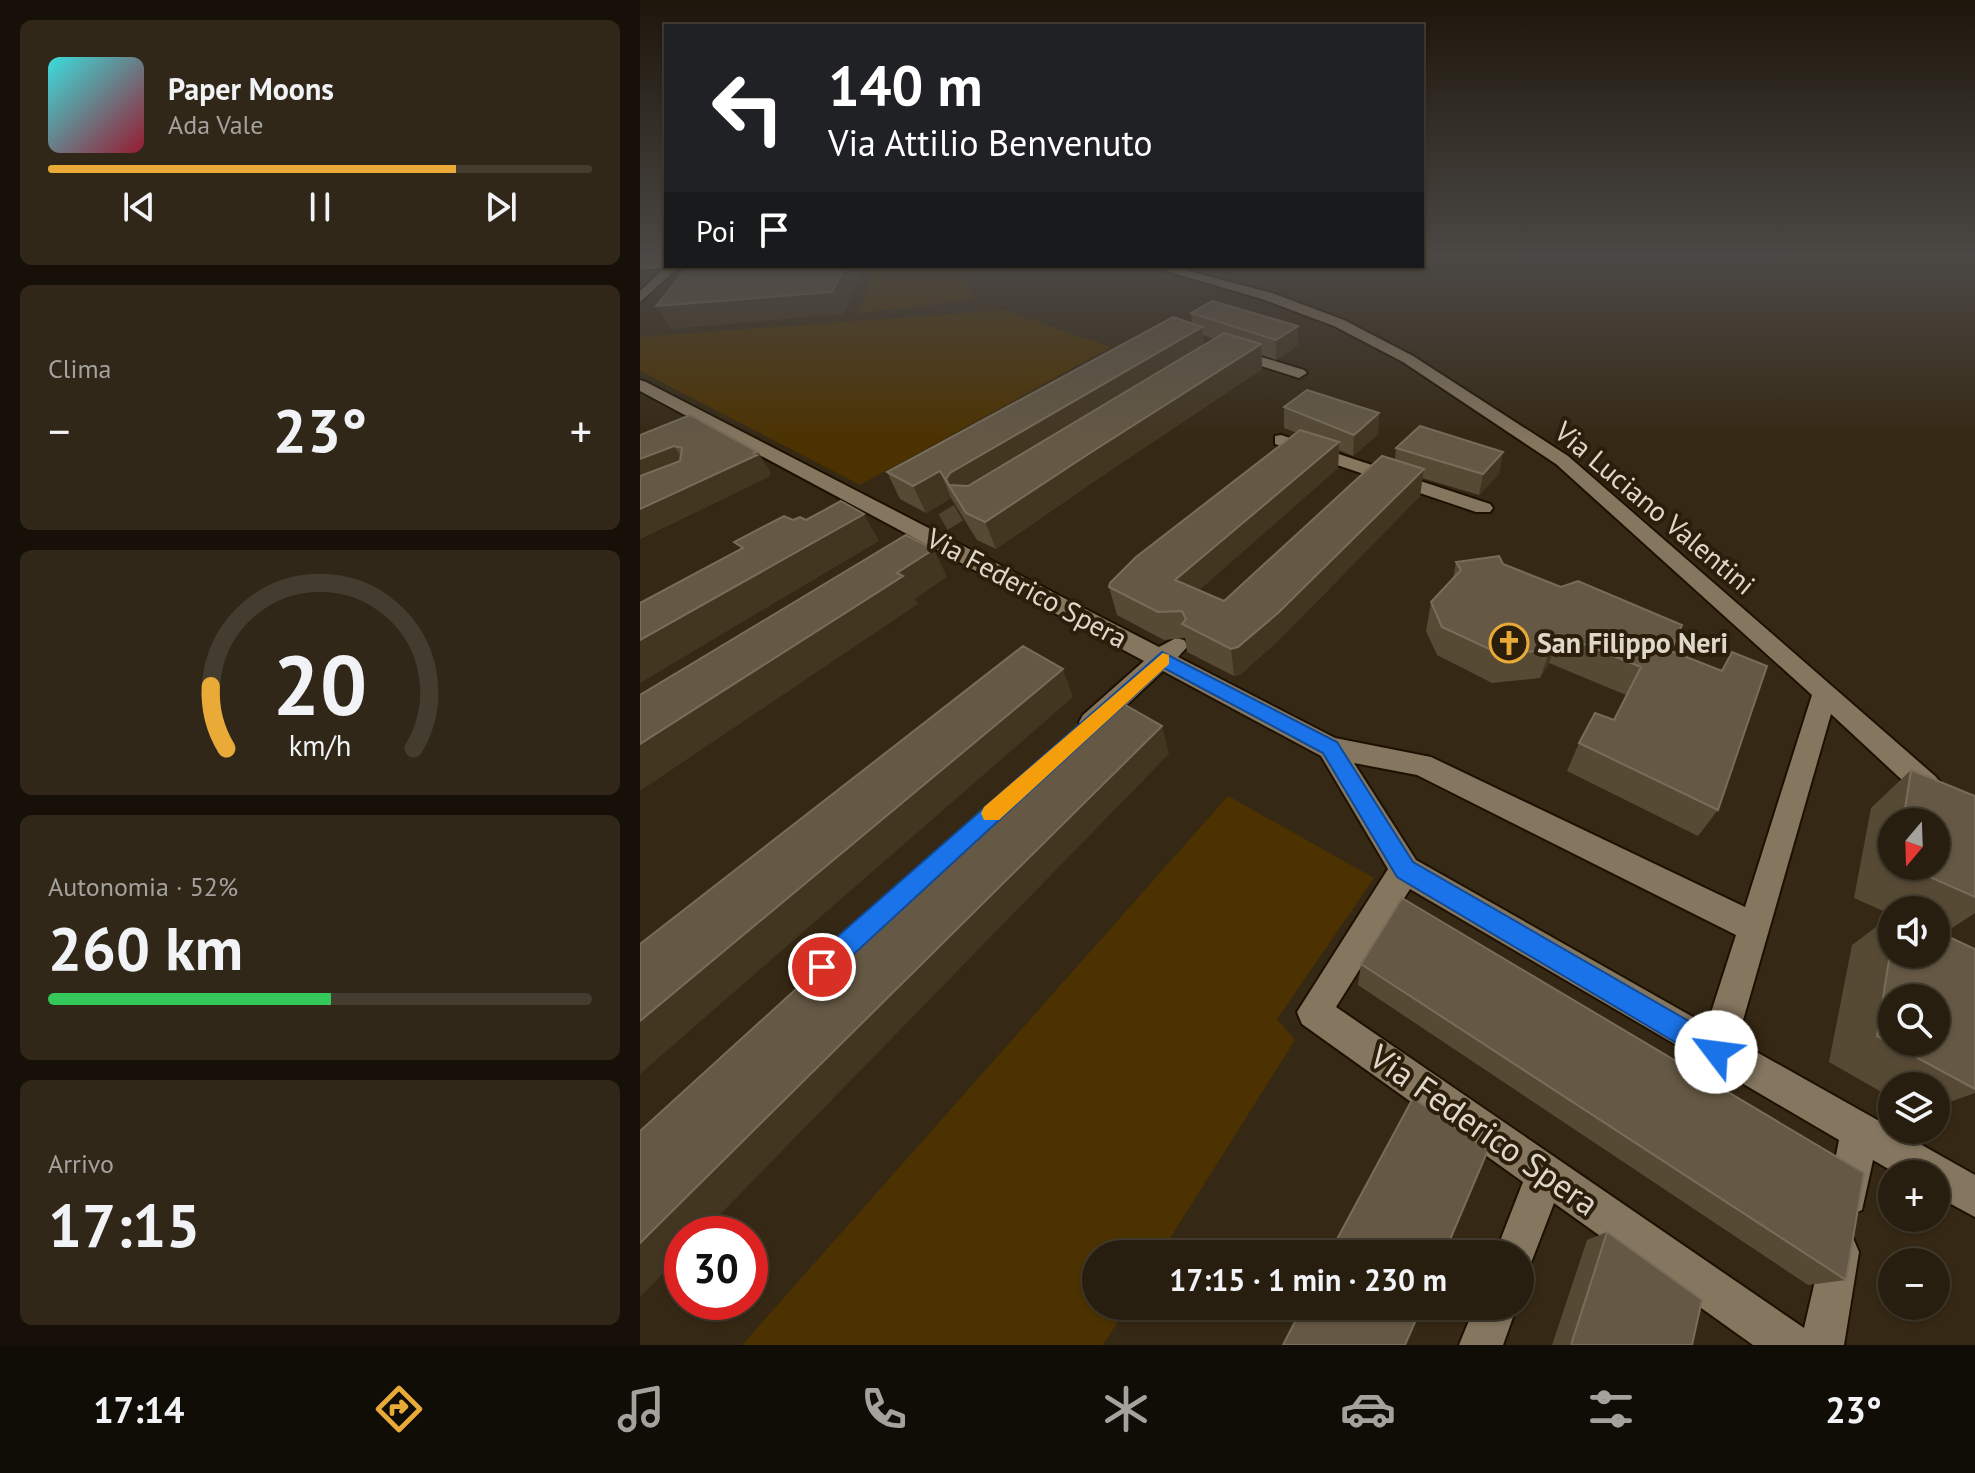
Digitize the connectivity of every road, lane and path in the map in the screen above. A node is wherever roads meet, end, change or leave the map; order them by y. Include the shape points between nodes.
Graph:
1 (1328, 319) edge
2 (1214, 350) edge
3 (1299, 373) dead end
4 (640, 385) edge
5 (1281, 440) edge
6 (1371, 470) junction
7 (1348, 491) edge
8 (1483, 508) dead end
9 (1169, 652) junction
10 (1825, 693) junction
11 (1069, 743) edge
12 (1330, 748) junction
13 (1975, 841) edge
14 (1405, 870) junction
15 (1754, 928) junction
16 (1716, 1052) junction
17 (1859, 1131) junction
18 (1909, 1160) edge
19 (1546, 1173) junction
20 (1950, 1183) edge
21 (1975, 1197) edge
22 (1520, 1240) edge
23 (1491, 1320) edge
24 (1481, 1345) edge
25 (1790, 1345) edge
26 (1822, 1345) edge

1 - 10 street, Via Luciano Valentini via 1408,359 1562,460
2 - 3 street
4 - 9 street, Via Federico Spera via 934,528
5 - 6 street
6 - 7 street
6 - 8 street
9 - 11 street
9 - 12 street, Via Federico Spera
10 - 13 street, Via Luciano Valentini via 1925,784
10 - 15 street
12 - 14 street
12 - 15 street via 1422,765
14 - 16 street
14 - 19 street, Via Federico Spera via 1314,1012
15 - 16 street
16 - 17 street
17 - 18 street
17 - 26 street
19 - 22 street
19 - 25 street, Via Federico Spera
20 - 21 street
23 - 24 street

